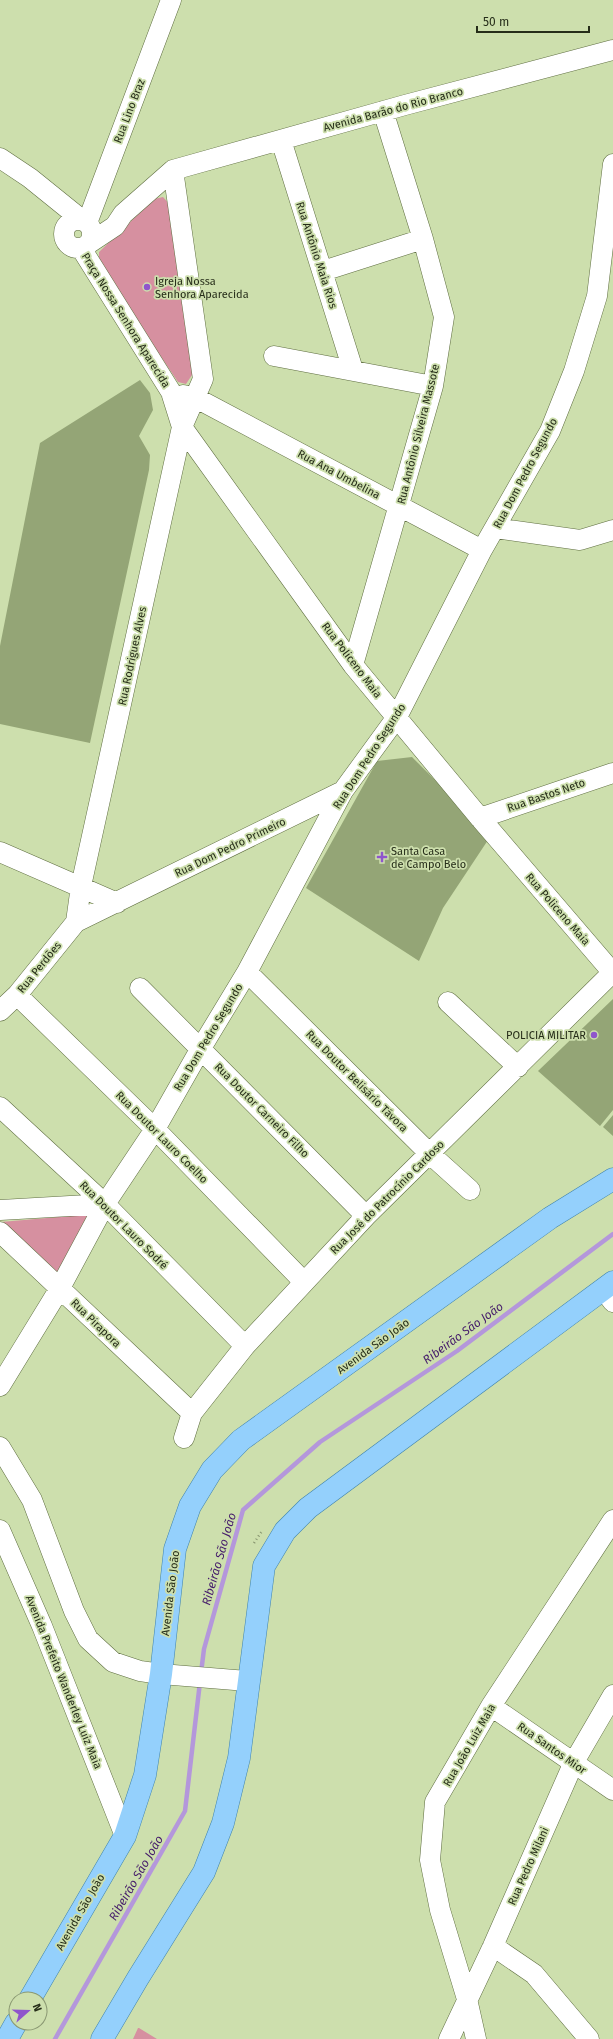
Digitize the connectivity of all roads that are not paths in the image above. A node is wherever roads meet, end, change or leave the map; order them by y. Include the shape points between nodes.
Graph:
1 (171, 0) edge
2 (613, 50) edge
3 (383, 111) junction
4 (280, 140) junction
5 (0, 158) edge
6 (613, 164) edge
7 (173, 170) junction
8 (82, 232) junction
9 (423, 239) junction
10 (323, 271) junction
11 (605, 294) edge
12 (274, 356) dead end
13 (353, 370) junction
14 (432, 386) junction
15 (171, 392) junction
16 (196, 398) junction
17 (182, 427) junction
18 (400, 506) junction
19 (495, 528) junction
20 (613, 530) edge
21 (482, 550) junction
22 (353, 665) junction
23 (397, 717) junction
24 (613, 773) edge
25 (343, 792) junction
26 (308, 808) junction
27 (480, 818) junction
28 (322, 832) junction
29 (0, 852) edge
30 (81, 886) junction
31 (118, 903) junction
32 (76, 922) junction
33 (247, 972) junction
34 (613, 973) edge
35 (140, 988) dead end
36 (17, 995) junction
37 (448, 1002) dead end
38 (0, 1011) edge
39 (201, 1048) junction
40 (518, 1067) junction
41 (0, 1107) edge
42 (155, 1129) junction
43 (430, 1154) junction
44 (613, 1179) edge
45 (470, 1190) dead end
46 (105, 1204) junction
47 (0, 1210) edge
48 (366, 1216) junction
49 (0, 1232) edge
50 (304, 1282) junction
51 (60, 1288) junction
52 (610, 1291) edge
53 (246, 1346) junction
54 (0, 1386) edge
55 (192, 1414) junction
56 (184, 1438) dead end
57 (0, 1447) edge
58 (613, 1520) edge
59 (0, 1530) edge
60 (169, 1674) junction
61 (239, 1681) junction
62 (613, 1695) edge
63 (491, 1706) junction
64 (574, 1762) junction
65 (613, 1790) edge
66 (125, 1836) junction
67 (493, 1946) junction
68 (35, 1991) edge
69 (468, 1999) junction
70 (102, 2039) edge
71 (449, 2039) edge
72 (476, 2039) edge
73 (589, 2039) edge

1 - 8 street, Rua Lino Braz
2 - 3 street, Avenida Barão do Rio Branco
3 - 4 street, Avenida Barão do Rio Branco
3 - 9 street, Rua Antônio Silveira Massote
4 - 7 street, Avenida Barão do Rio Branco
4 - 10 street, Rua Antônio Maia Rios
5 - 8 street via 30,178
6 - 11 street, Rua Dom Pedro Segundo
7 - 8 street, Praça Nossa Senhora Aparecida via 124,214 115,226
7 - 16 street via 203,379
8 - 15 street, Praça Nossa Senhora Aparecida
9 - 10 street
9 - 14 street, Rua Antônio Silveira Massote via 444,317
10 - 13 street, Rua Antônio Maia Rios
11 - 19 street, Rua Dom Pedro Segundo via 550,431
12 - 13 street
13 - 14 street
14 - 18 street, Rua Antônio Silveira Massote
15 - 16 street, Praça Nossa Senhora Aparecida
15 - 17 street, Praça Nossa Senhora Aparecida
16 - 17 street
16 - 18 street, Rua Ana Umbelina
17 - 22 street, Rua Policeno Maia
17 - 30 street, Rua Rodrigues Alves
18 - 21 street, Rua Ana Umbelina
18 - 22 street, Rua Antônio Silveira Massote
19 - 20 street via 580,540
19 - 21 street, Rua Dom Pedro Segundo
21 - 23 street, Rua Dom Pedro Segundo
22 - 23 street, Rua Policeno Maia
23 - 25 street, Rua Dom Pedro Segundo
23 - 27 street, Rua Policeno Maia
24 - 27 street, Rua Bastos Neto
25 - 26 street, Rua Dom Pedro Primeiro
25 - 28 street, Rua Dom Pedro Segundo
26 - 28 street via 310,820
26 - 31 street, Rua Dom Pedro Primeiro
27 - 34 street, Rua Policeno Maia
28 - 33 street, Rua Dom Pedro Segundo
29 - 30 street
30 - 31 street
30 - 32 street
31 - 32 street, Rua Dom Pedro Primeiro
32 - 36 street, Rua Perdões
33 - 39 street, Rua Dom Pedro Segundo
33 - 43 street, Rua Doutor Belisário Távora
34 - 40 street, Rua José do Patrocínio Cardoso
35 - 39 street, Rua Doutor Carneiro Filho
36 - 38 street, Rua Perdões
36 - 42 street, Rua Doutor Lauro Coelho
37 - 40 street
39 - 42 street, Rua Dom Pedro Segundo
39 - 48 street, Rua Doutor Carneiro Filho
40 - 43 street, Rua José do Patrocínio Cardoso
41 - 46 street, Rua Doutor Lauro Sodré
42 - 46 street, Rua Dom Pedro Segundo
42 - 50 street, Rua Doutor Lauro Coelho
43 - 45 street, Rua Doutor Belisário Távora
43 - 48 street, Rua José do Patrocínio Cardoso
44 - 60 main road, Avenida São João via 550,1218 248,1436 212,1470 190,1506 175,1549
46 - 47 street
46 - 51 street, Rua Dom Pedro Segundo
46 - 53 street, Rua Doutor Lauro Sodré
48 - 50 street, Rua José do Patrocínio Cardoso
49 - 51 street, Rua Pirapora
50 - 53 street, Rua José do Patrocínio Cardoso
51 - 54 street, Rua Dom Pedro Segundo
51 - 55 street, Rua Pirapora
52 - 61 main road via 308,1508 285,1531 264,1566
53 - 55 street, Rua José do Patrocínio Cardoso
55 - 56 street, Rua José do Patrocínio Cardoso
57 - 60 street via 32,1500 74,1612 88,1639 113,1662 140,1671
58 - 63 street, Rua João Luiz Maia
59 - 66 street, Avenida Prefeito Wanderley Luiz Maia via 45,1634
60 - 61 street
60 - 66 main road, Avenida São João via 145,1775
61 - 70 main road via 239,1758 223,1823 204,1872
62 - 64 street, Rua Pedro Milani
63 - 64 street, Rua Santos Mior
63 - 69 street, Rua João Luiz Maia via 435,1802 430,1860 440,1910
64 - 65 street, Rua Santos Mior
64 - 67 street, Rua Pedro Milani
66 - 68 main road, Avenida São João
67 - 69 street, Rua Pedro Milani
67 - 73 street via 534,1974
69 - 71 street, Rua Pedro Milani
69 - 72 street, Rua João Luiz Maia

